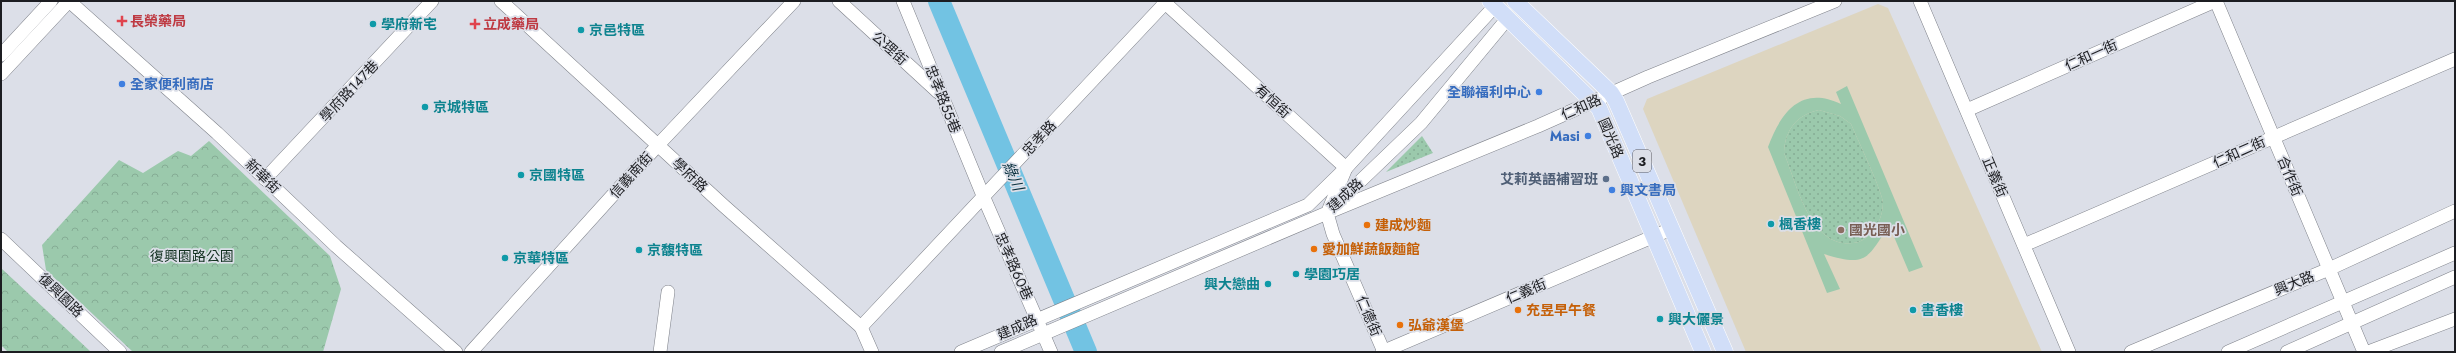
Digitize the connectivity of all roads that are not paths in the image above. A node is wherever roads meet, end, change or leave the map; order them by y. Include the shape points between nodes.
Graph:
1 (51, 1) edge
2 (69, 1) edge
3 (432, 1) edge
4 (501, 1) edge
5 (794, 1) edge
6 (839, 1) edge
7 (902, 1) edge
8 (1835, 1) edge
9 (1920, 1) edge
10 (2216, 1) edge
11 (1165, 2) edge
12 (1495, 3) edge
13 (1520, 3) edge
14 (1508, 18) junction
15 (1, 55) edge
16 (2455, 58) edge
17 (1, 74) edge
18 (1611, 93) junction
19 (942, 95) junction
20 (1593, 101) junction
21 (1967, 110) junction
22 (2273, 136) junction
23 (658, 145) junction
24 (1346, 168) junction
25 (265, 179) junction
26 (984, 198) junction
27 (2455, 211) edge
28 (1327, 213) junction
29 (1671, 229) junction
30 (1653, 237) junction
31 (1, 239) edge
32 (2024, 245) junction
33 (2455, 253) edge
34 (2329, 269) junction
35 (2455, 277) edge
36 (668, 292) dead end
37 (2343, 302) junction
38 (2455, 318) edge
39 (1037, 319) junction
40 (2352, 324) junction
41 (861, 328) junction
42 (1044, 334) junction
43 (120, 352) edge
44 (456, 352) edge
45 (471, 352) edge
46 (660, 352) edge
47 (872, 352) edge
48 (961, 352) edge
49 (1001, 352) edge
50 (1051, 352) edge
51 (1383, 352) edge
52 (1703, 352) edge
53 (1725, 352) edge
54 (2069, 352) edge
55 (2131, 352) edge
56 (2228, 352) edge
57 (2287, 352) edge
58 (2364, 352) edge
59 (2368, 352) edge

1 - 15 street
2 - 17 street
2 - 25 street, 新華街 via 212,128
3 - 25 street, 學府路147巷
4 - 23 street, 學府路
5 - 23 street, 信義南街
6 - 19 street, 公理街
7 - 19 street, 忠孝路55巷
8 - 18 street, 仁和路
9 - 21 street, 正義街
10 - 21 street, 仁和一街
10 - 22 street, 合作街
11 - 24 street, 有恒街
11 - 26 street, 忠孝路
12 - 14 main road, 國光路 / 3
12 - 24 street, 建成路
13 - 14 main road, 建成路 / 3
13 - 18 main road, 國光路 / 3
14 - 20 main road, 國光路 / 3
14 - 28 street, 建成路 via 1422,123
16 - 22 street, 仁和二街
18 - 20 street, 仁和路
18 - 29 main road, 國光路 / 3
19 - 26 street, 忠孝路55巷
20 - 28 street, 仁和路
20 - 30 main road, 國光路 / 3 via 1599,108
21 - 32 street, 正義街
22 - 32 street, 仁和二街
22 - 34 street, 合作街
23 - 41 street, 學府路
23 - 45 street, 信義南街
24 - 28 street
24 - 39 street, 建成路 via 1308,205
25 - 44 street, 新華街 via 342,252
26 - 39 street, 忠孝路60巷
26 - 41 street, 忠孝路
27 - 34 street, 興大路
28 - 42 street, 建成路
28 - 51 street, 仁德街 via 1333,234
29 - 30 street, 仁義街
29 - 53 main road, 國光路 / 3
30 - 51 street, 仁義街
30 - 52 main road, 國光路 / 3
31 - 43 street, 復興園路
32 - 54 street, 正義街
33 - 37 street
34 - 37 street, 合作街
34 - 55 street, 興大路
35 - 40 street
36 - 46 street
37 - 40 street, 合作街
37 - 56 street
38 - 59 street
39 - 42 street, 忠孝路60巷
39 - 48 street, 建成路
40 - 57 street
40 - 58 street, 合作街
41 - 47 street, 學府路
42 - 49 street, 建成路
42 - 50 street, 忠孝路60巷

